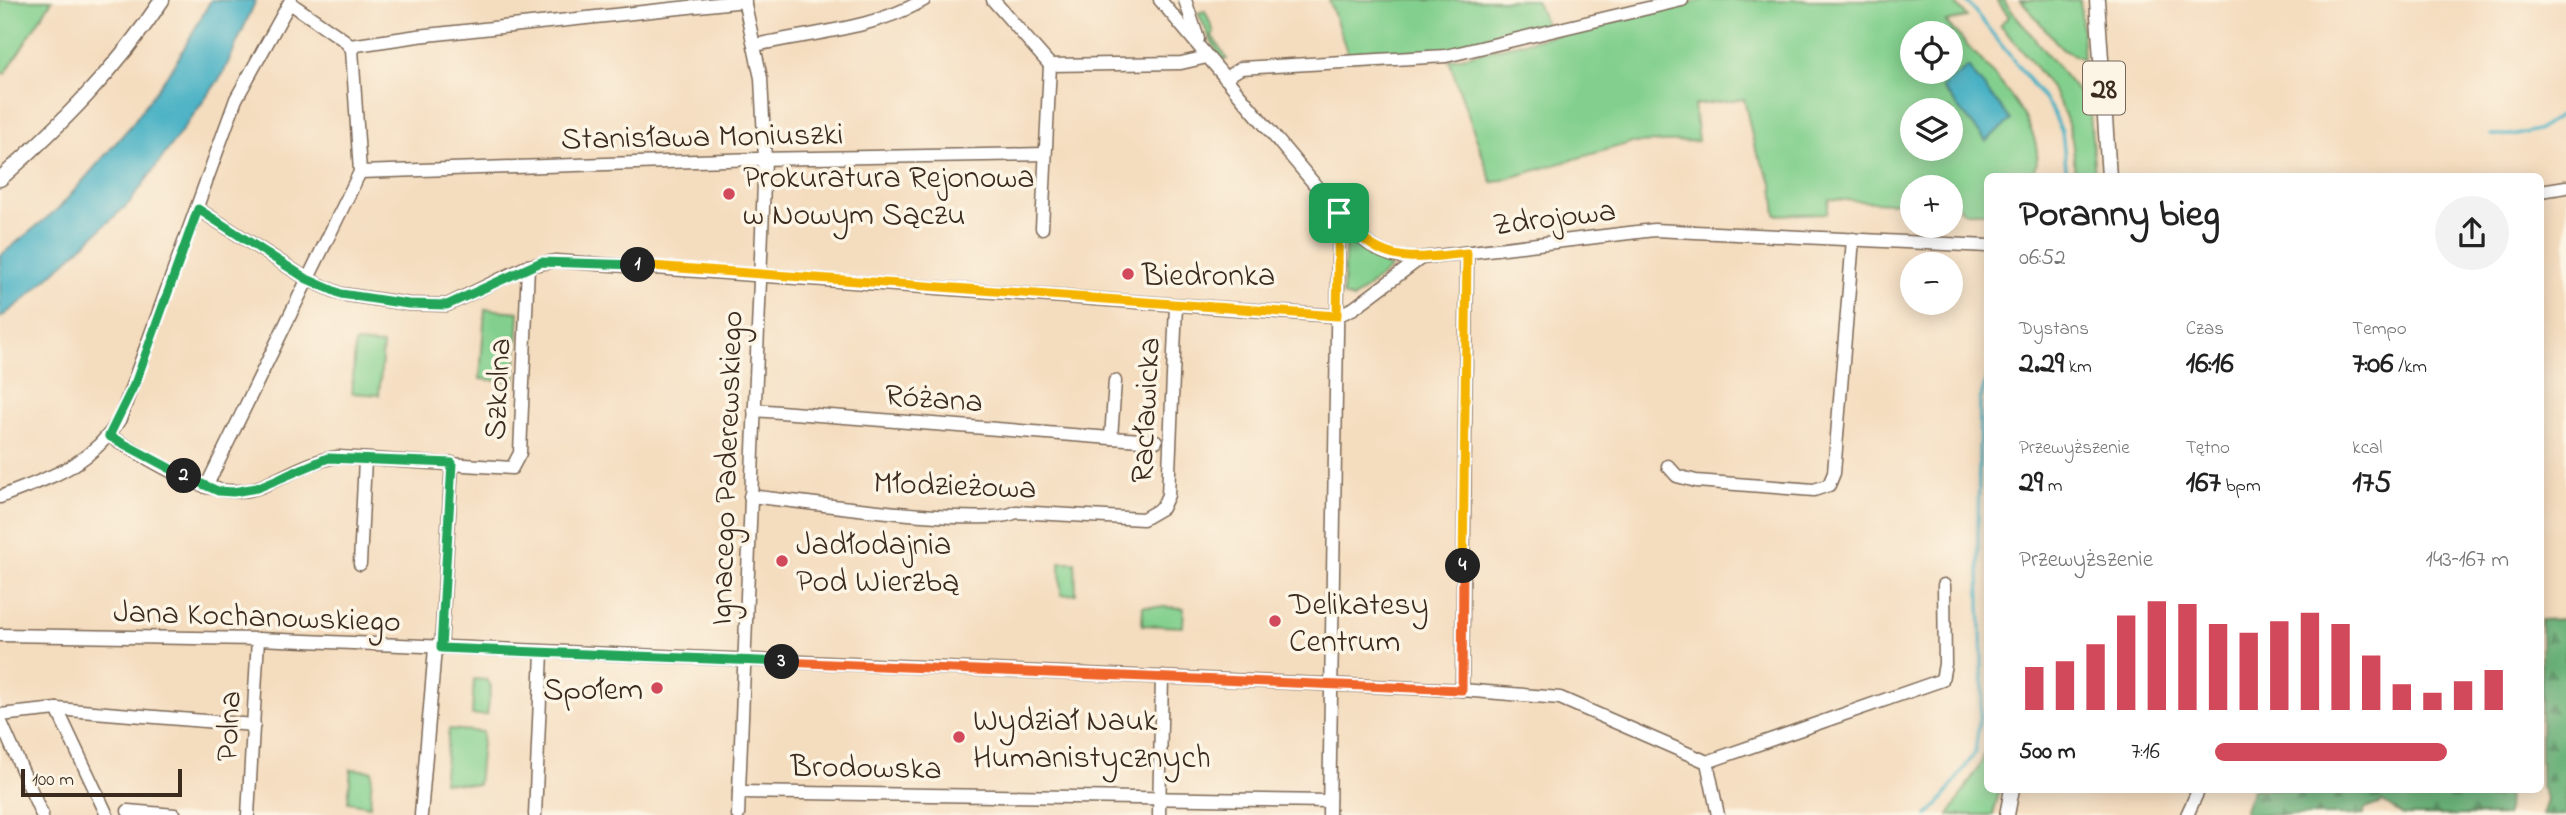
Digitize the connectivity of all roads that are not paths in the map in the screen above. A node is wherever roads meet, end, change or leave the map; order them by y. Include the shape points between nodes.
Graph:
1 (162, 0) edge
2 (924, 0) edge
3 (993, 0) edge
4 (1160, 0) edge
5 (1185, 0) edge
6 (1682, 0) edge
7 (2097, 0) edge
8 (290, 1) edge
9 (744, 1) edge
10 (755, 45) junction
11 (350, 47) junction
12 (1207, 57) junction
13 (1050, 65) junction
14 (1225, 78) junction
15 (1045, 154) junction
16 (765, 159) junction
17 (360, 172) junction
18 (2109, 173) edge
19 (0, 179) edge
20 (2566, 187) edge
21 (2544, 191) edge
22 (198, 209) junction
23 (1339, 213) junction
24 (1042, 228) dead end
25 (1853, 239) junction
26 (1984, 246) edge
27 (1467, 253) junction
28 (1421, 258) junction
29 (528, 266) junction
30 (760, 273) junction
31 (307, 279) junction
32 (1176, 305) junction
33 (1337, 316) junction
34 (1115, 382) dead end
35 (754, 410) junction
36 (109, 436) junction
37 (1111, 438) junction
38 (1156, 441) dead end
39 (365, 458) junction
40 (452, 463) junction
41 (1668, 466) dead end
42 (206, 487) junction
43 (750, 496) junction
44 (0, 497) edge
45 (1156, 513) joint
46 (360, 564) dead end
47 (1944, 584) dead end
48 (0, 635) edge
49 (258, 639) junction
50 (438, 648) junction
51 (542, 652) junction
52 (744, 661) junction
53 (1162, 677) junction
54 (1331, 684) junction
55 (1462, 690) junction
56 (57, 709) junction
57 (0, 718) edge
58 (254, 725) junction
59 (1707, 762) junction
60 (739, 792) junction
61 (2011, 793) edge
62 (2197, 793) edge
63 (1159, 799) junction
64 (1329, 801) junction
65 (128, 811) dead end
66 (42, 815) edge
67 (107, 815) edge
68 (175, 815) edge
69 (248, 815) edge
70 (421, 815) edge
71 (535, 815) edge
72 (738, 815) edge
73 (1158, 815) edge
74 (1329, 815) edge
75 (1718, 815) edge
76 (2007, 815) edge
77 (2186, 815) edge

1 - 19 main road via 76,108
2 - 10 street via 865,26
3 - 13 street
4 - 12 street, Zdrojowa
5 - 12 street
6 - 14 street via 1446,56 1241,68
7 - 18 main road, 28
8 - 11 street
8 - 22 street via 236,99
9 - 10 street, Ignacego Paderewskiego
9 - 11 street
10 - 16 street, Ignacego Paderewskiego via 764,103
11 - 17 street
12 - 13 street via 1181,63
12 - 14 street, Zdrojowa
13 - 15 street
14 - 23 street, Zdrojowa
15 - 16 street, Stanisława Moniuszki
15 - 24 street
16 - 17 street, Stanisława Moniuszki
16 - 30 street, Ignacego Paderewskiego
17 - 31 street
20 - 21 street
22 - 31 street
22 - 36 street via 136,381
23 - 28 street, Zdrojowa via 1376,250 1395,258
23 - 33 street
25 - 26 street, Zdrojowa
25 - 27 street, Zdrojowa via 1654,230
25 - 41 street via 1834,473 1829,485 1814,490 1696,481 1677,476
27 - 28 street, Zdrojowa
27 - 55 street
28 - 33 street
29 - 30 street via 555,261
29 - 31 street via 438,306 341,294
29 - 40 street, Szkolna via 519,457 508,469
30 - 32 street
30 - 35 street, Ignacego Paderewskiego
31 - 42 street
32 - 33 street
32 - 45 street, Racławicka via 1168,495
33 - 54 street
34 - 37 street
35 - 37 street, Różana
35 - 43 street, Ignacego Paderewskiego
36 - 42 street, Szkolna
36 - 44 street via 79,462
37 - 38 street, Różana
39 - 40 street, Szkolna
39 - 42 street, Szkolna via 321,460 247,491
39 - 46 street
40 - 50 street
43 - 45 street, Młodzieżowa via 959,517 1006,518 1016,512 1143,519
43 - 52 street, Ignacego Paderewskiego
47 - 59 street via 1942,680
48 - 49 street, Jana Kochanowskiego
49 - 50 street, Jana Kochanowskiego
49 - 58 street, Polna
50 - 51 street, Jana Kochanowskiego
50 - 70 street
51 - 52 street, Jana Kochanowskiego
51 - 71 street
52 - 53 street, Jana Kochanowskiego
52 - 60 street, Ignacego Paderewskiego
53 - 54 street, Jana Kochanowskiego
53 - 63 street
54 - 55 street, Jana Kochanowskiego
54 - 64 street
55 - 59 street, Jana Kochanowskiego via 1560,698
56 - 57 street
56 - 58 street
56 - 67 street
57 - 66 street
58 - 69 street, Polna
59 - 75 street
60 - 63 street, Brodowska
60 - 72 street, Ignacego Paderewskiego
61 - 76 main road
62 - 77 street
63 - 64 street, Brodowska
63 - 73 street
64 - 74 street
65 - 68 street

